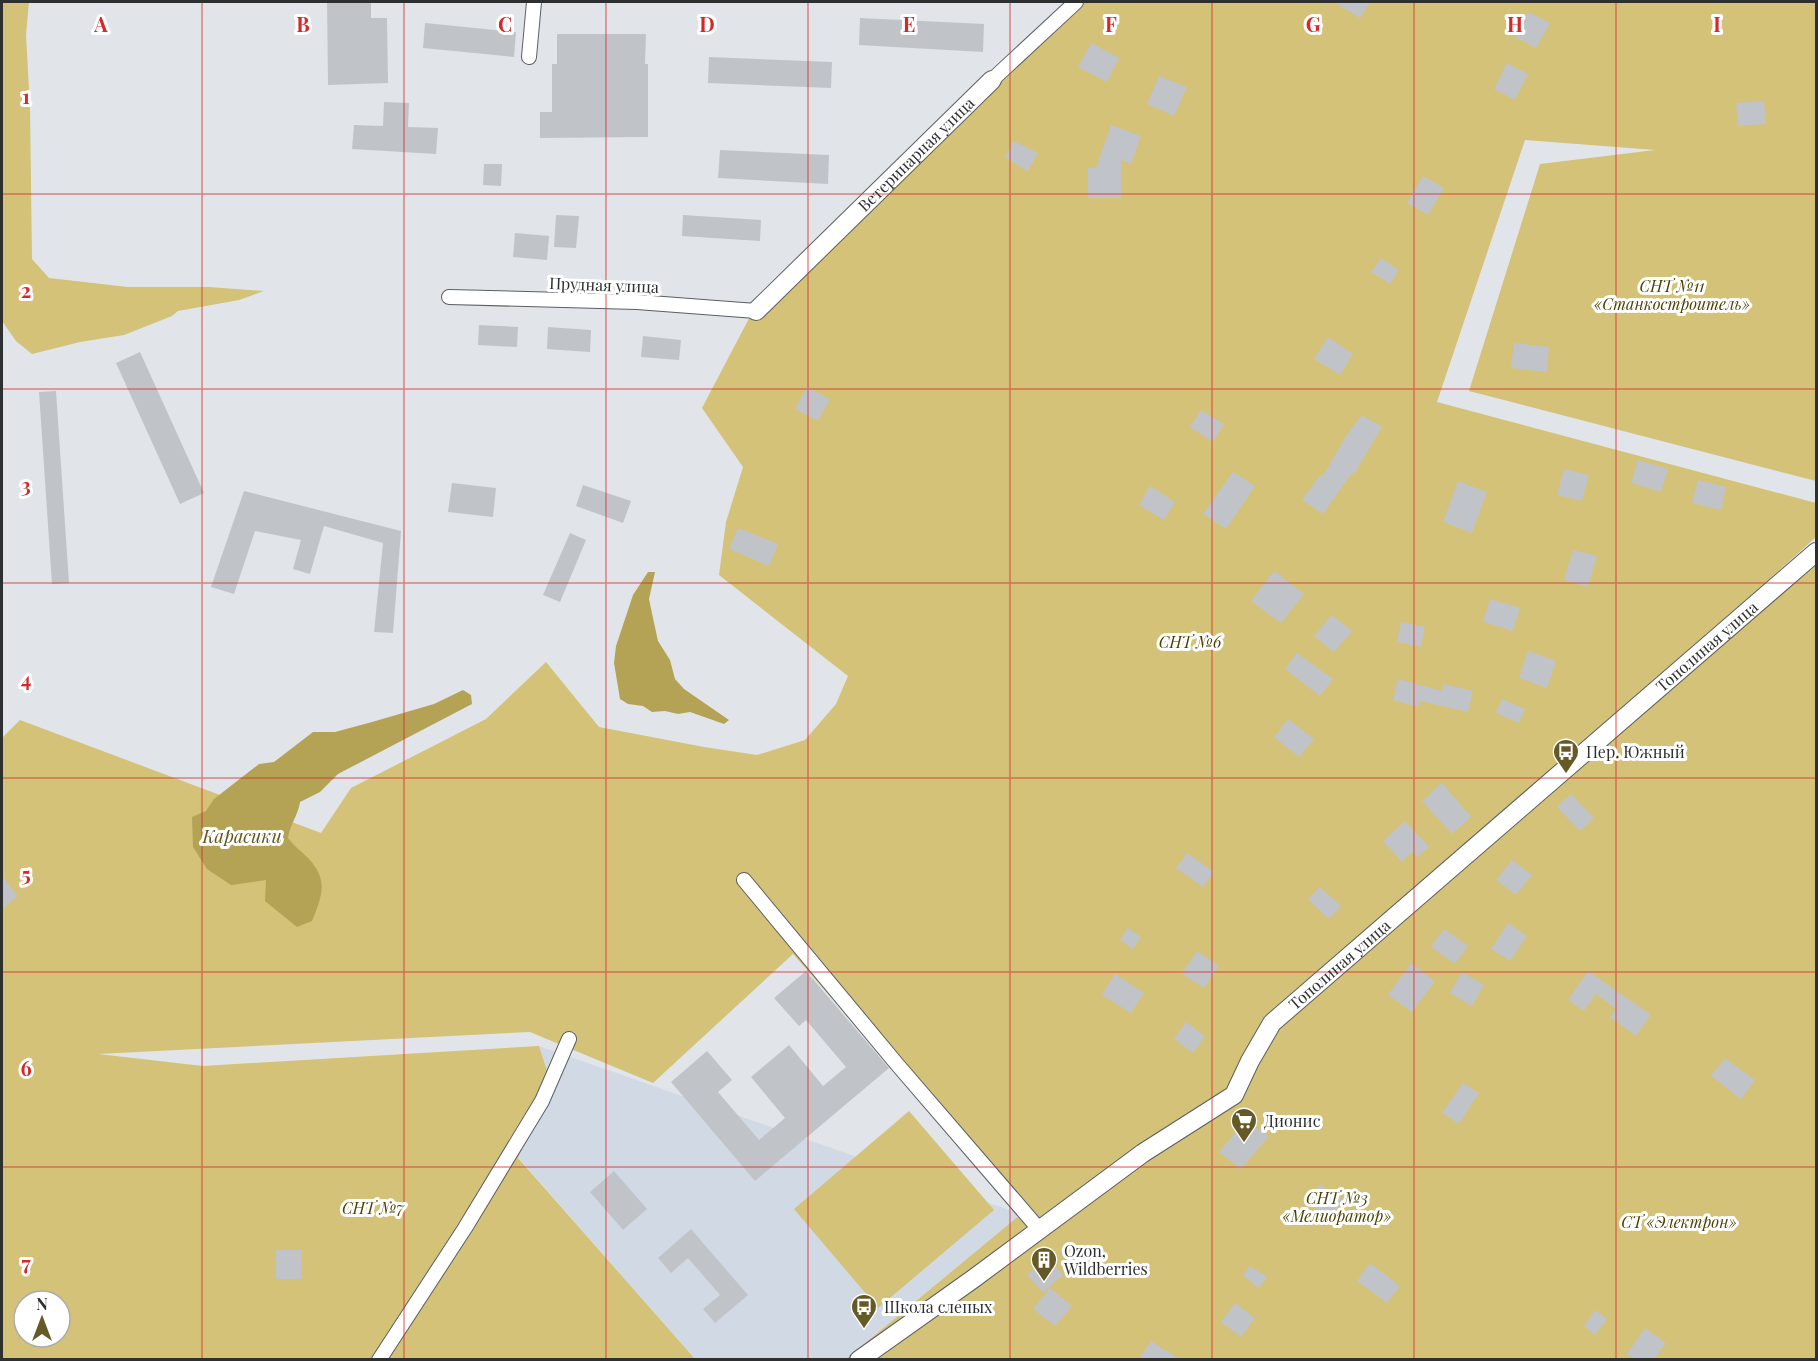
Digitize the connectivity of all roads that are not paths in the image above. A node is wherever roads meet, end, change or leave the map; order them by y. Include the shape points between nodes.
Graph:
1 (534, 2) edge
2 (1076, 2) edge
3 (529, 57) dead end
4 (992, 80) joint
5 (449, 297) dead end
6 (756, 310) joint
7 (1816, 552) edge
8 (744, 880) dead end
9 (569, 1039) dead end
10 (1039, 1229) junction
11 (379, 1359) edge
12 (859, 1359) edge

1 - 3 street
2 - 4 street, Ветеринарная улица
4 - 6 street, Ветеринарная улица
5 - 6 street, Прудная улица
7 - 10 street, Тополиная улица via 1272,1023 1234,1095 1143,1153
8 - 10 street
9 - 11 street via 542,1101
10 - 12 street, Тополиная улица

